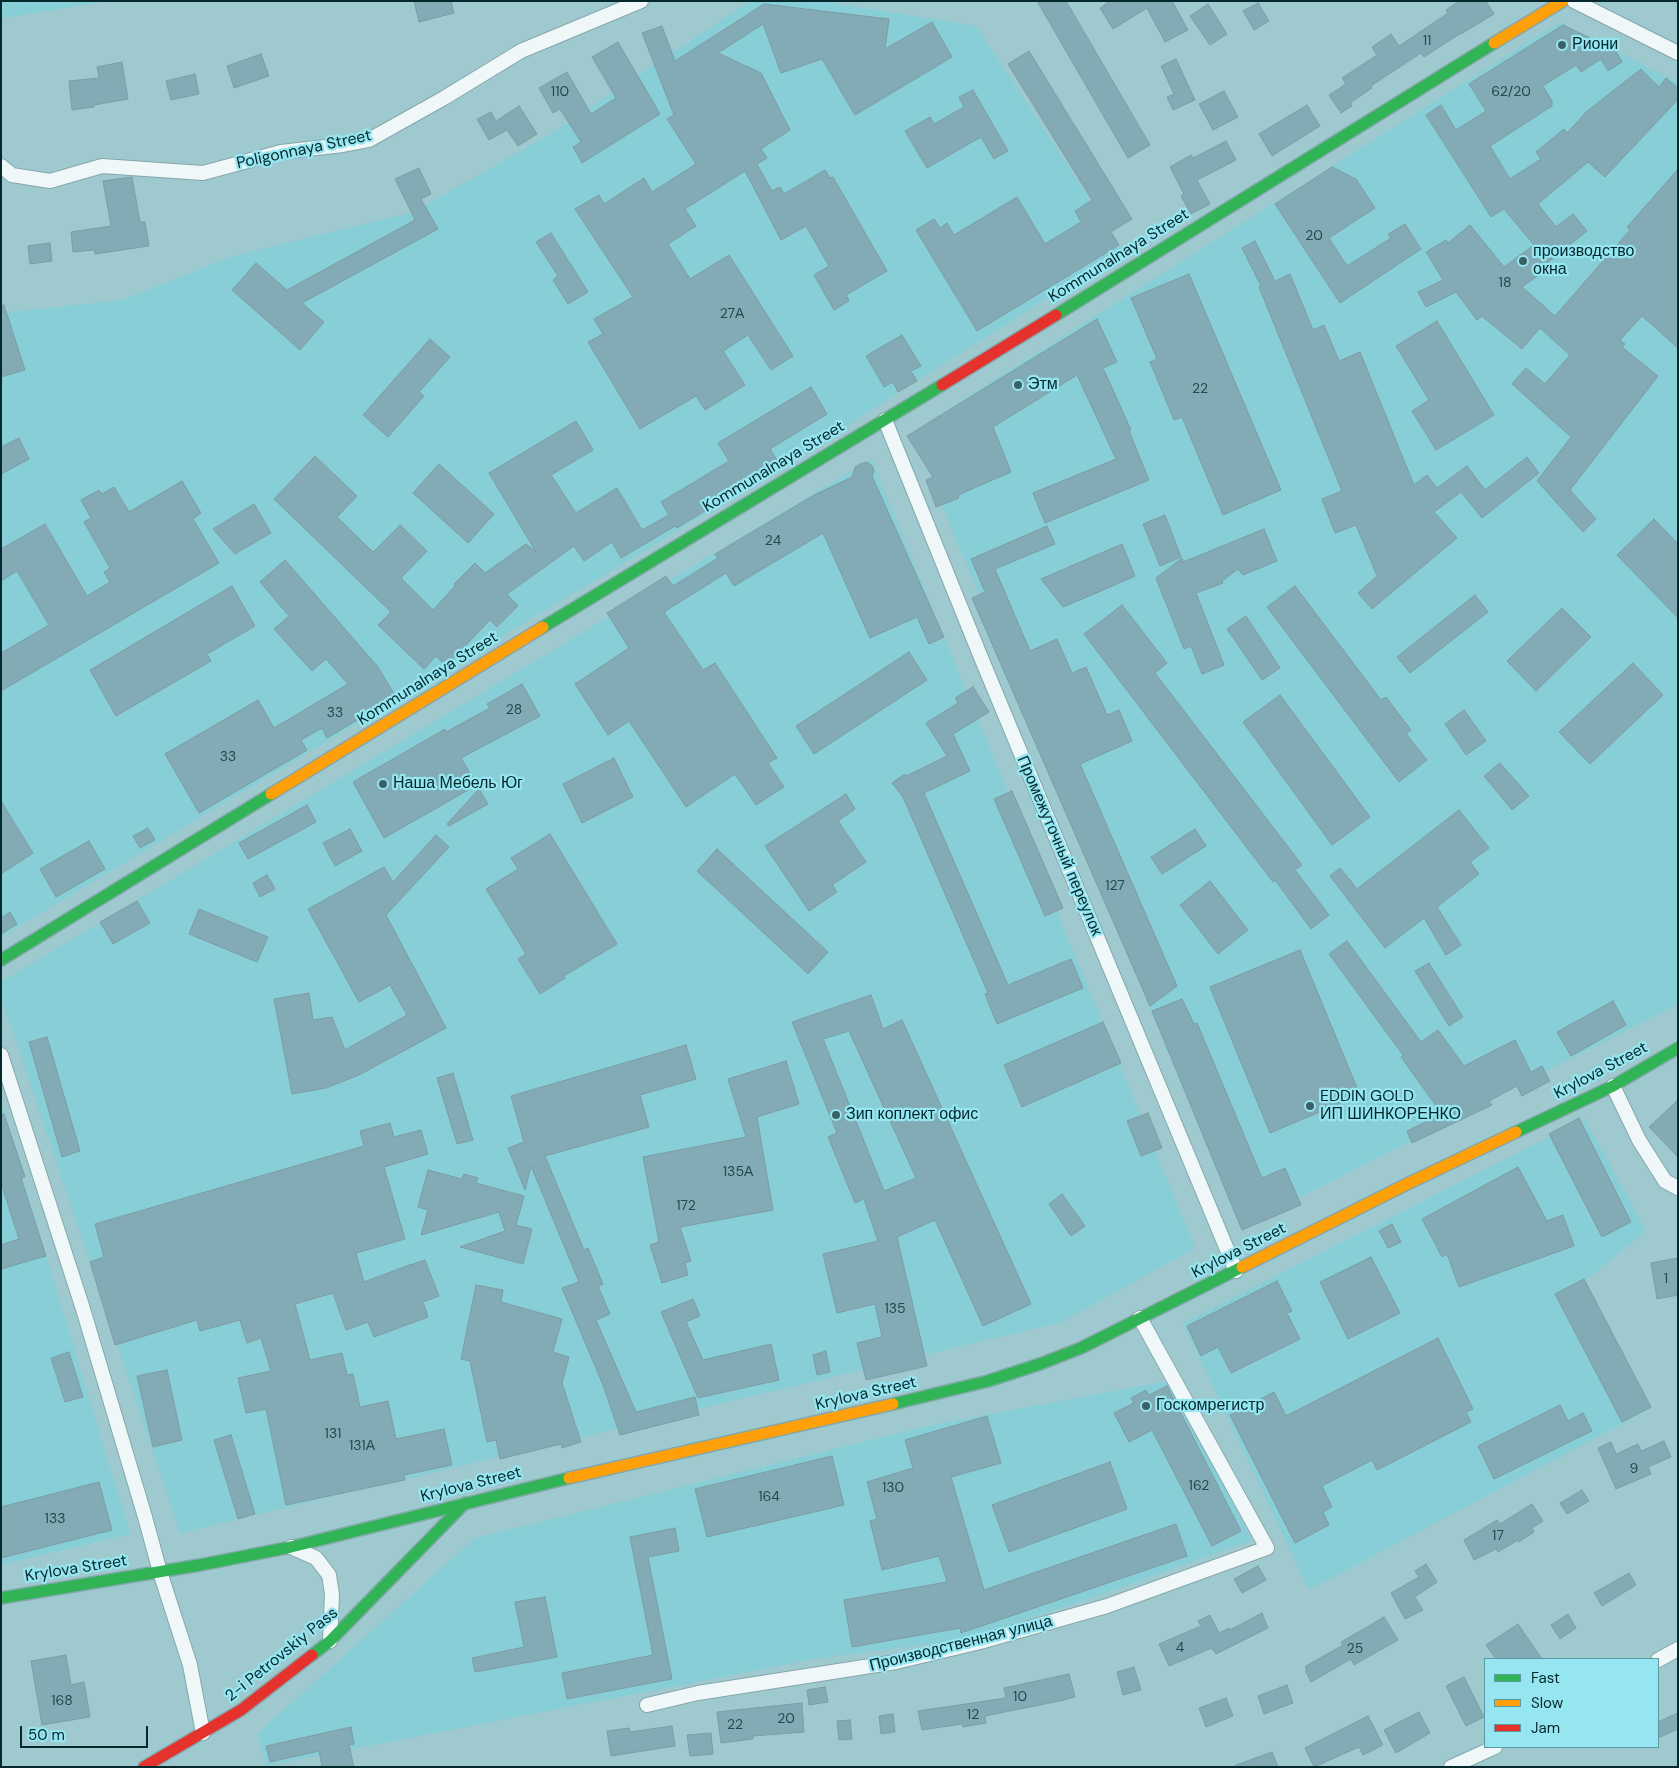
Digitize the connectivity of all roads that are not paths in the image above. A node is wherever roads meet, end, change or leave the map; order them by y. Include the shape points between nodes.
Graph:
1 (641, 1) edge
2 (1563, 1) edge
3 (1574, 1) edge
4 (1678, 53) edge
5 (1, 166) edge
6 (885, 420) junction
7 (1, 960) edge
8 (1678, 1048) edge
9 (1, 1055) edge
10 (1613, 1086) junction
11 (1678, 1188) edge
12 (1236, 1271) junction
13 (1140, 1318) junction
14 (465, 1503) junction
15 (291, 1547) junction
16 (160, 1572) junction
17 (1, 1598) edge
18 (330, 1641) junction
19 (1678, 1649) edge
20 (1659, 1659) edge
21 (647, 1705) dead end
22 (204, 1733) junction
23 (1493, 1748) edge
24 (144, 1767) edge
25 (1452, 1767) edge

1 - 5 street, Poligonnaya Street via 521,51 369,140 281,152 203,173 102,166 50,181 12,174
2 - 6 street, Kommunalnaya Street
3 - 4 street
6 - 7 street, Kommunalnaya Street
6 - 12 street, Промежуточный переулок
8 - 10 street, Krylova Street
9 - 16 street via 83,1309
10 - 11 street via 1639,1140 1665,1181
10 - 12 street, Krylova Street via 1407,1184
12 - 13 street, Krylova Street
13 - 14 street, Krylova Street via 1072,1351 988,1381
13 - 21 street, Производственная улица via 1266,1548 1107,1606 980,1642 896,1662 698,1693
14 - 15 street, Krylova Street
14 - 18 street, 2-i Petrovskiy Pass
15 - 16 street, Krylova Street
15 - 18 street via 316,1558 329,1575 332,1594
16 - 17 street, Krylova Street
16 - 22 street via 190,1665
18 - 22 street, 2-i Petrovskiy Pass via 271,1688
19 - 20 street
22 - 24 street, 2-i Petrovskiy Pass
23 - 25 street

